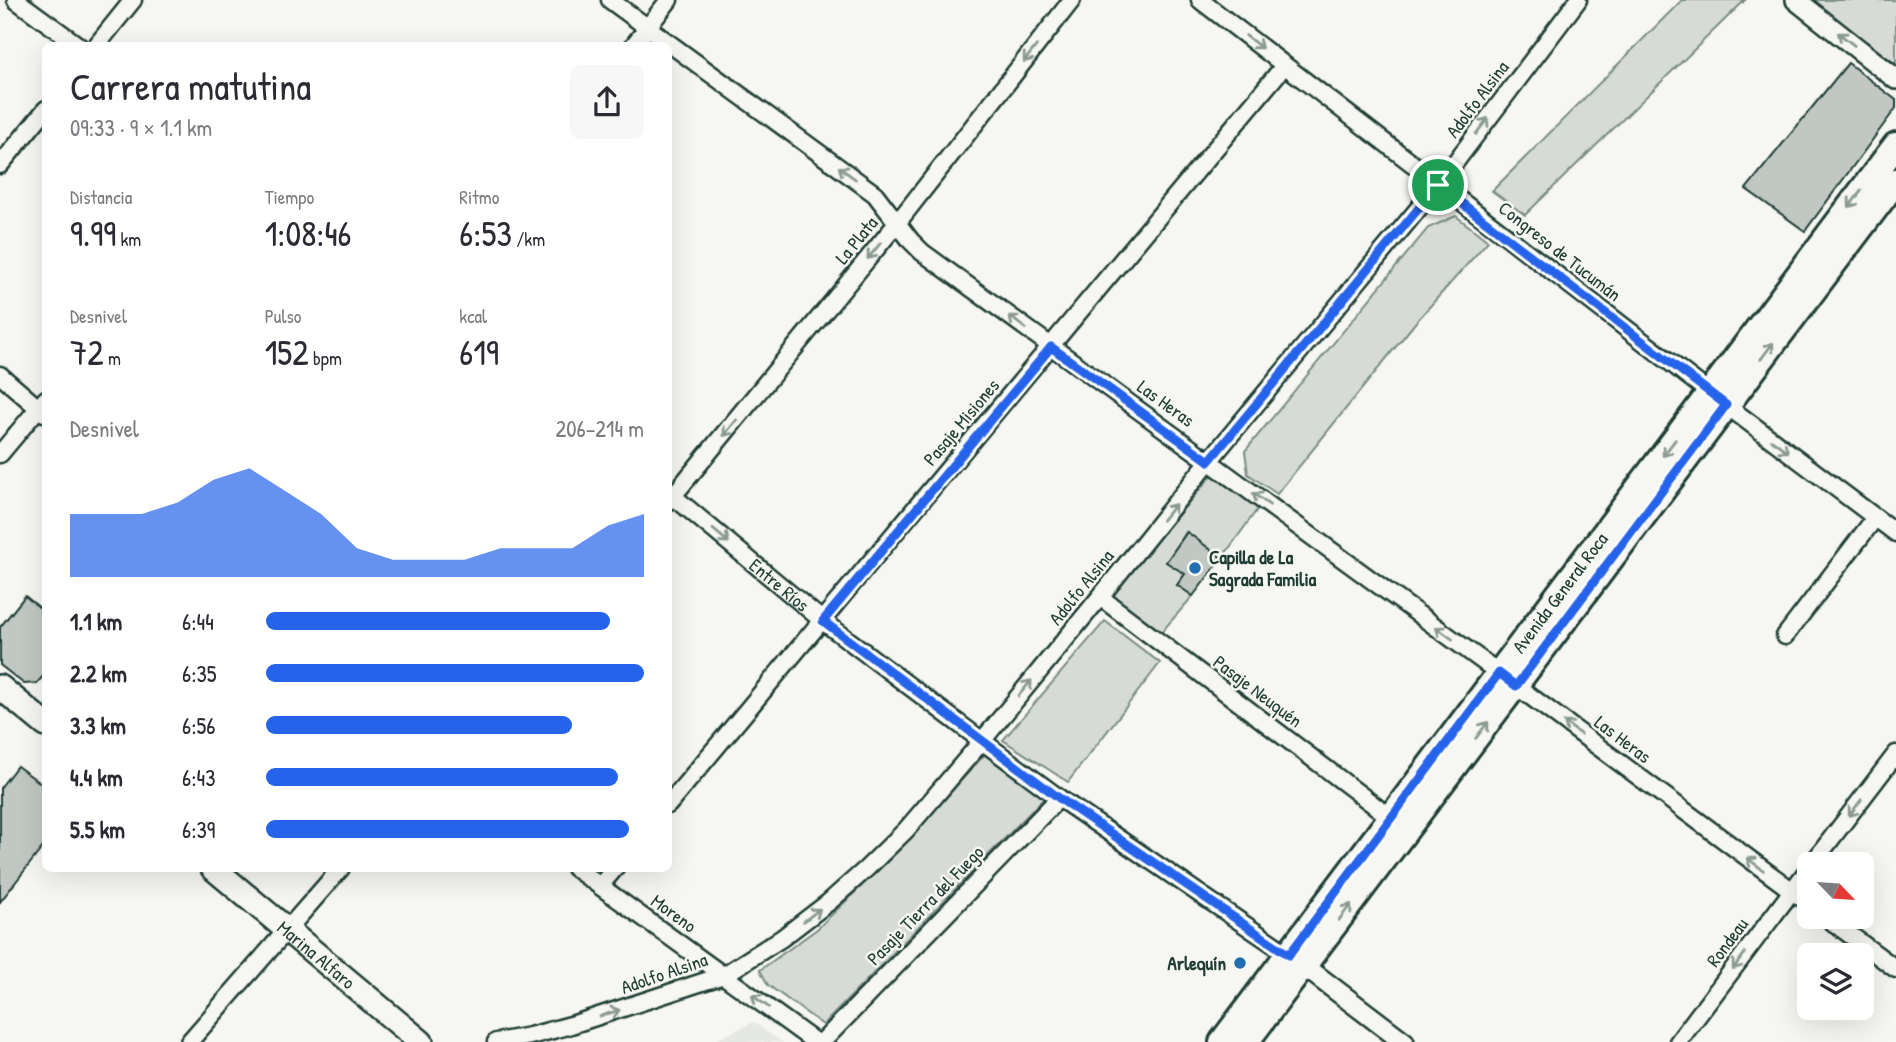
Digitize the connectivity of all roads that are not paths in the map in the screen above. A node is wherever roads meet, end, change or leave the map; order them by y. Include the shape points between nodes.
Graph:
1 (16, 0) edge
2 (133, 0) edge
3 (610, 0) edge
4 (669, 0) edge
5 (1072, 0) edge
6 (1200, 0) edge
7 (1578, 0) edge
8 (1796, 0) edge
9 (647, 27) junction
10 (74, 42) edge
11 (99, 42) edge
12 (636, 42) edge
13 (667, 42) edge
14 (672, 45) edge
15 (1284, 66) junction
16 (1896, 79) edge
17 (39, 130) edge
18 (1896, 145) edge
19 (0, 165) edge
20 (1896, 181) edge
21 (1438, 185) junction
22 (898, 222) junction
23 (1051, 347) junction
24 (0, 375) edge
25 (1718, 399) junction
26 (42, 406) edge
27 (42, 408) edge
28 (0, 454) edge
29 (1209, 461) junction
30 (672, 495) edge
31 (672, 499) edge
32 (1875, 518) junction
33 (1896, 533) edge
34 (1100, 597) junction
35 (823, 621) junction
36 (1785, 636) dead end
37 (1508, 680) junction
38 (0, 687) edge
39 (42, 716) edge
40 (982, 741) junction
41 (1896, 754) edge
42 (1059, 798) junction
43 (672, 800) edge
44 (1391, 818) junction
45 (1822, 852) edge
46 (218, 872) edge
47 (337, 872) edge
48 (581, 872) edge
49 (612, 872) edge
50 (1797, 884) edge
51 (600, 886) junction
52 (1791, 891) junction
53 (1797, 895) edge
54 (1842, 929) edge
55 (286, 930) junction
56 (1296, 960) junction
57 (1896, 970) edge
58 (724, 975) junction
59 (189, 1042) edge
60 (421, 1042) edge
61 (496, 1042) edge
62 (815, 1042) edge
63 (822, 1042) edge
64 (1222, 1042) edge
65 (1246, 1042) edge
66 (1404, 1042) edge
67 (1678, 1042) edge

1 - 10 street
2 - 11 street
3 - 9 street, Las Heras
4 - 9 street
5 -> 22 street, La Plata
6 -> 15 street, Congreso de Tucumán
21 -> 7 street, Adolfo Alsina
16 -> 8 street
9 - 12 street
13 -> 9 street, Las Heras
22 -> 14 street, Las Heras via 875,194
15 - 21 street, Congreso de Tucumán
15 - 23 street, Pasaje Misiones
17 - 19 street
18 -> 25 main road, Avenida General Roca
25 -> 20 main road, Avenida General Roca
21 - 25 street, Congreso de Tucumán
21 - 29 street, Adolfo Alsina
23 -> 22 street, Las Heras via 922,252
22 -> 30 street, La Plata
23 - 29 street, Las Heras
23 - 35 street, Pasaje Misiones
24 - 26 street
25 -> 32 street, Congreso de Tucumán
25 - 37 main road, Avenida General Roca
27 - 28 street
34 -> 29 street, Adolfo Alsina
37 -> 29 street, Las Heras
31 -> 35 street, Entre Ríos
32 - 33 street, Congreso de Tucumán
32 - 36 street
40 -> 34 street, Adolfo Alsina
34 - 44 street, Pasaje Neuquén
35 - 40 street, Entre Ríos
35 - 43 street, Pasaje Misiones
37 - 44 main road, Avenida General Roca
52 -> 37 street, Las Heras
56 -> 37 main road, Avenida General Roca
38 - 39 main road
40 - 42 street, Entre Ríos
58 -> 40 street, Adolfo Alsina via 782,938 866,869
41 -> 45 street, Rondeau
42 - 56 street, Entre Ríos
42 - 63 street, Pasaje Tierra del Fuego
44 - 56 main road, Avenida General Roca
46 - 55 main road, Marina Alfaro
47 - 55 street
48 - 51 street, Moreno
49 - 51 street
50 - 52 street, Rondeau
51 - 58 street, Moreno
52 - 53 street, Las Heras
52 -> 67 street, Rondeau
54 - 57 street
55 - 59 street
55 - 60 main road, Marina Alfaro
56 - 64 main road, Avenida General Roca
56 - 65 main road, Avenida General Roca
56 - 66 street, Entre Ríos
61 -> 58 street, Adolfo Alsina via 613,1013
62 -> 58 street, Moreno

